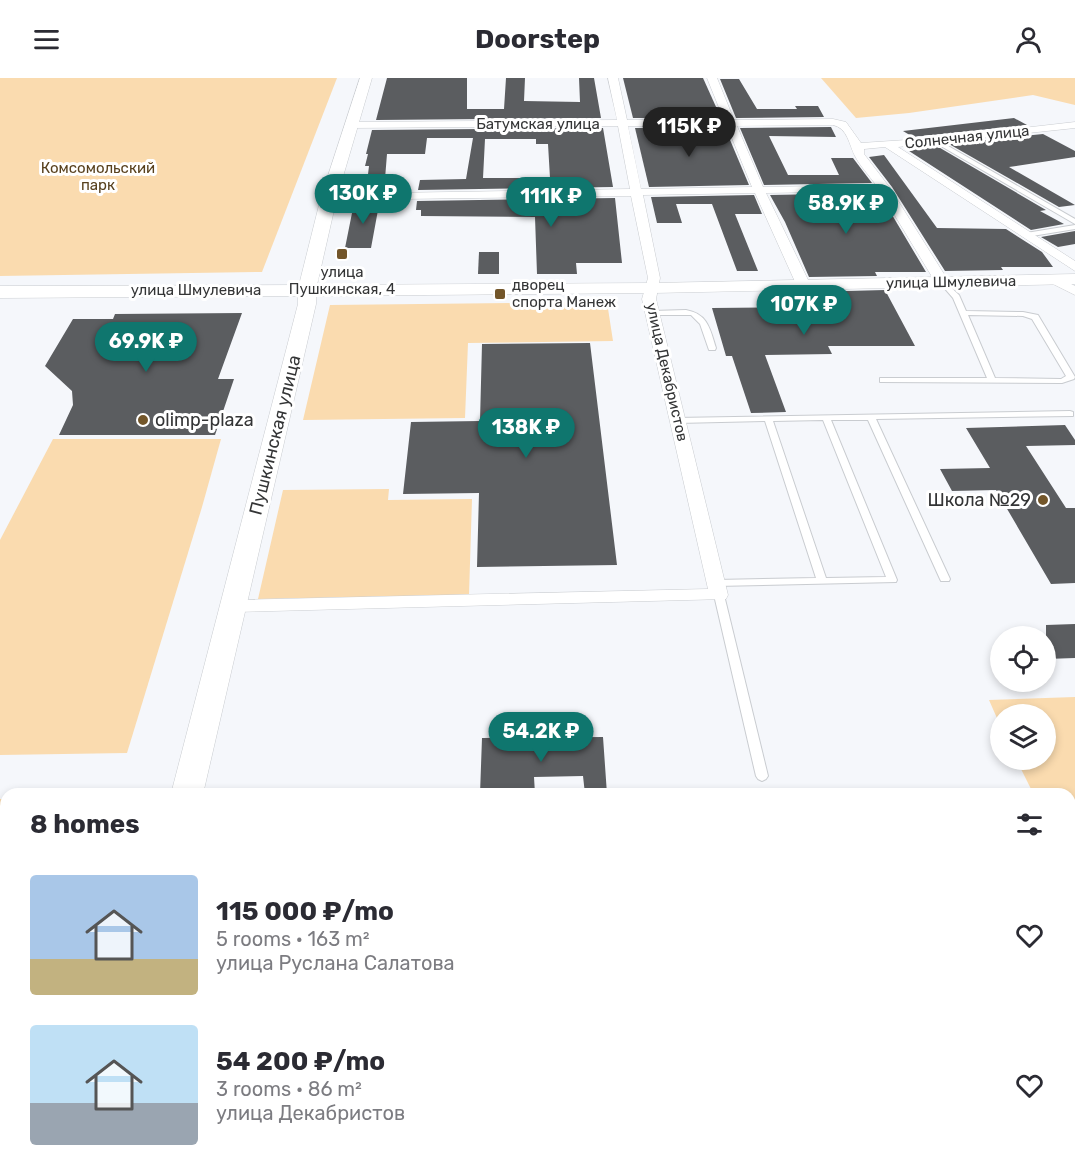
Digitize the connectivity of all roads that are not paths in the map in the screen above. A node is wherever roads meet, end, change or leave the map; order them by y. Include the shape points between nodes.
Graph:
1 (366, 78) edge
2 (613, 78) edge
3 (712, 78) edge
4 (730, 121) junction
5 (621, 123) junction
6 (350, 124) junction
7 (1075, 125) edge
8 (936, 141) junction
9 (888, 145) junction
10 (858, 146) junction
11 (884, 188) junction
12 (759, 190) junction
13 (638, 193) junction
14 (329, 197) junction
15 (1075, 222) edge
16 (1075, 227) edge
17 (1026, 235) junction
18 (1074, 269) edge
19 (1056, 280) junction
20 (942, 282) junction
21 (803, 284) junction
22 (653, 288) junction
23 (307, 290) junction
24 (1075, 291) edge
25 (0, 292) edge
26 (652, 313) junction
27 (962, 313) junction
28 (712, 348) dead end
29 (883, 380) dead end
30 (992, 380) junction
31 (1071, 414) dead end
32 (871, 417) junction
33 (768, 418) junction
34 (826, 418) junction
35 (678, 420) junction
36 (945, 579) dead end
37 (822, 581) junction
38 (718, 589) junction
39 (234, 606) junction
40 (762, 776) dead end
41 (188, 788) edge

1 - 6 main road, Пушкинская улица
2 - 5 street, улица Декабристов
3 - 4 street
4 - 5 street, Батумская улица
4 - 10 street, Батумская улица via 833,122 842,124
4 - 12 street
5 - 6 street, Батумская улица
5 - 13 street, улица Декабристов
6 - 14 main road, Пушкинская улица
7 - 8 street, Солнечная улица
8 - 9 street, Солнечная улица
8 - 15 lane
9 - 10 street, Солнечная улица
9 - 17 street
10 - 11 street via 859,154
11 - 12 street
11 - 20 street
12 - 13 street
12 - 21 street
13 - 14 street
13 - 22 street, улица Декабристов
14 - 23 main road, Пушкинская улица
16 - 17 lane
17 - 18 street
18 - 19 main road, улица Шмулевича
19 - 20 main road, улица Шмулевича
19 - 24 street
20 - 21 main road, улица Шмулевича
20 - 27 lane via 956,297
21 - 22 main road, улица Шмулевича
22 - 23 main road, улица Шмулевича
22 - 26 street, улица Декабристов via 649,299
23 - 25 main road, улица Шмулевича
23 - 39 main road, Пушкинская улица via 307,304
26 - 28 lane via 700,316
26 - 35 street, улица Декабристов
27 - 30 lane
27 - 30 lane via 1035,316 1071,377 1062,381
29 - 30 lane
31 - 32 lane
32 - 34 lane
32 - 36 lane
33 - 34 lane
33 - 35 lane
33 - 37 lane
34 - 37 lane via 892,580
35 - 38 street, улица Декабристов
37 - 38 lane
38 - 39 street
38 - 40 lane, улица Декабристов
39 - 41 main road, Пушкинская улица

